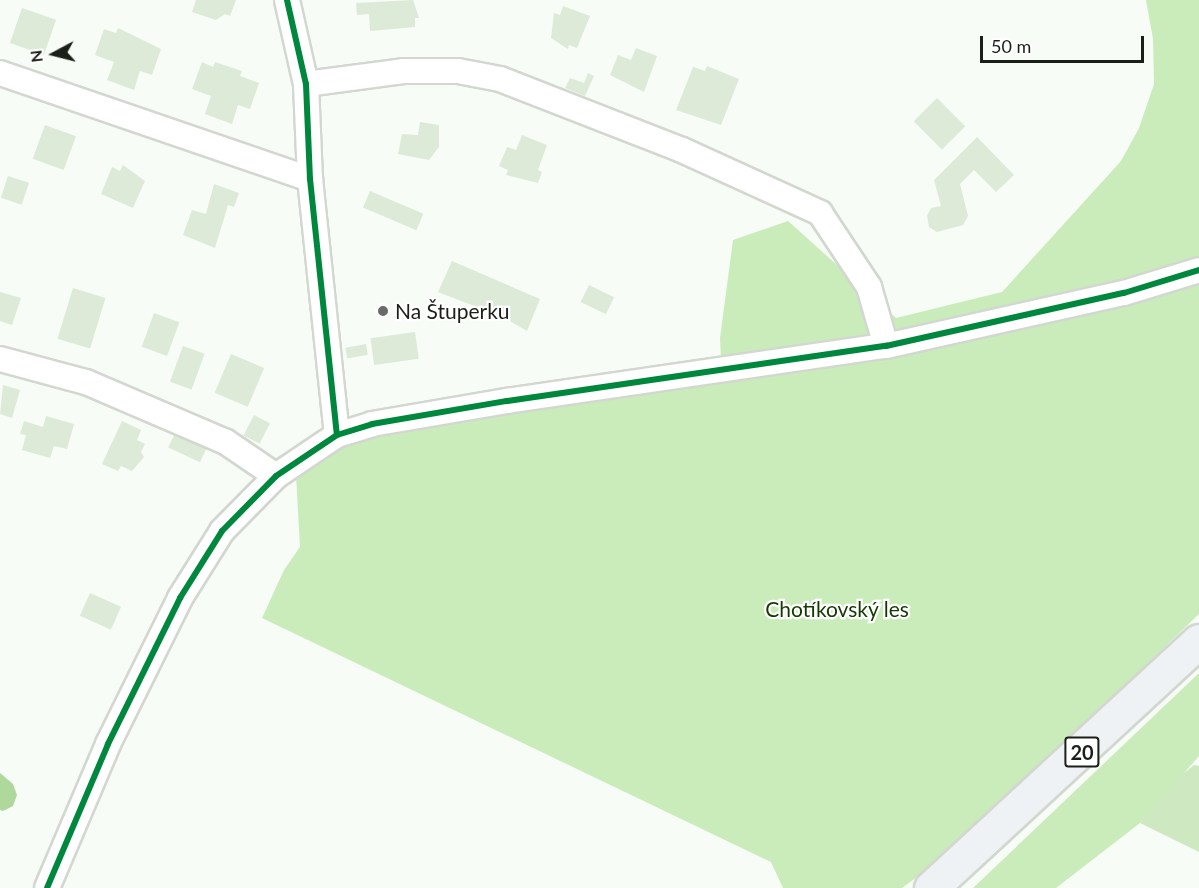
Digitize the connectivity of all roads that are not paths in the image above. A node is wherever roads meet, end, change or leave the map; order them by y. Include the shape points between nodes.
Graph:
1 (287, 0) edge
2 (0, 73) edge
3 (306, 84) junction
4 (310, 179) junction
5 (1199, 270) edge
6 (886, 346) junction
7 (0, 359) edge
8 (337, 435) junction
9 (276, 476) junction
10 (1199, 640) edge
11 (47, 888) edge
12 (931, 888) edge

1 - 3 street
2 - 4 street
3 - 4 street
3 - 6 street via 403,71 458,71 500,79 703,160 820,213 869,287
4 - 8 street
5 - 6 street via 1125,293
6 - 8 street via 507,401 372,424
7 - 9 street via 86,382 225,442
8 - 9 street
9 - 11 street via 222,531 180,598 108,744
10 - 12 main road, 20

